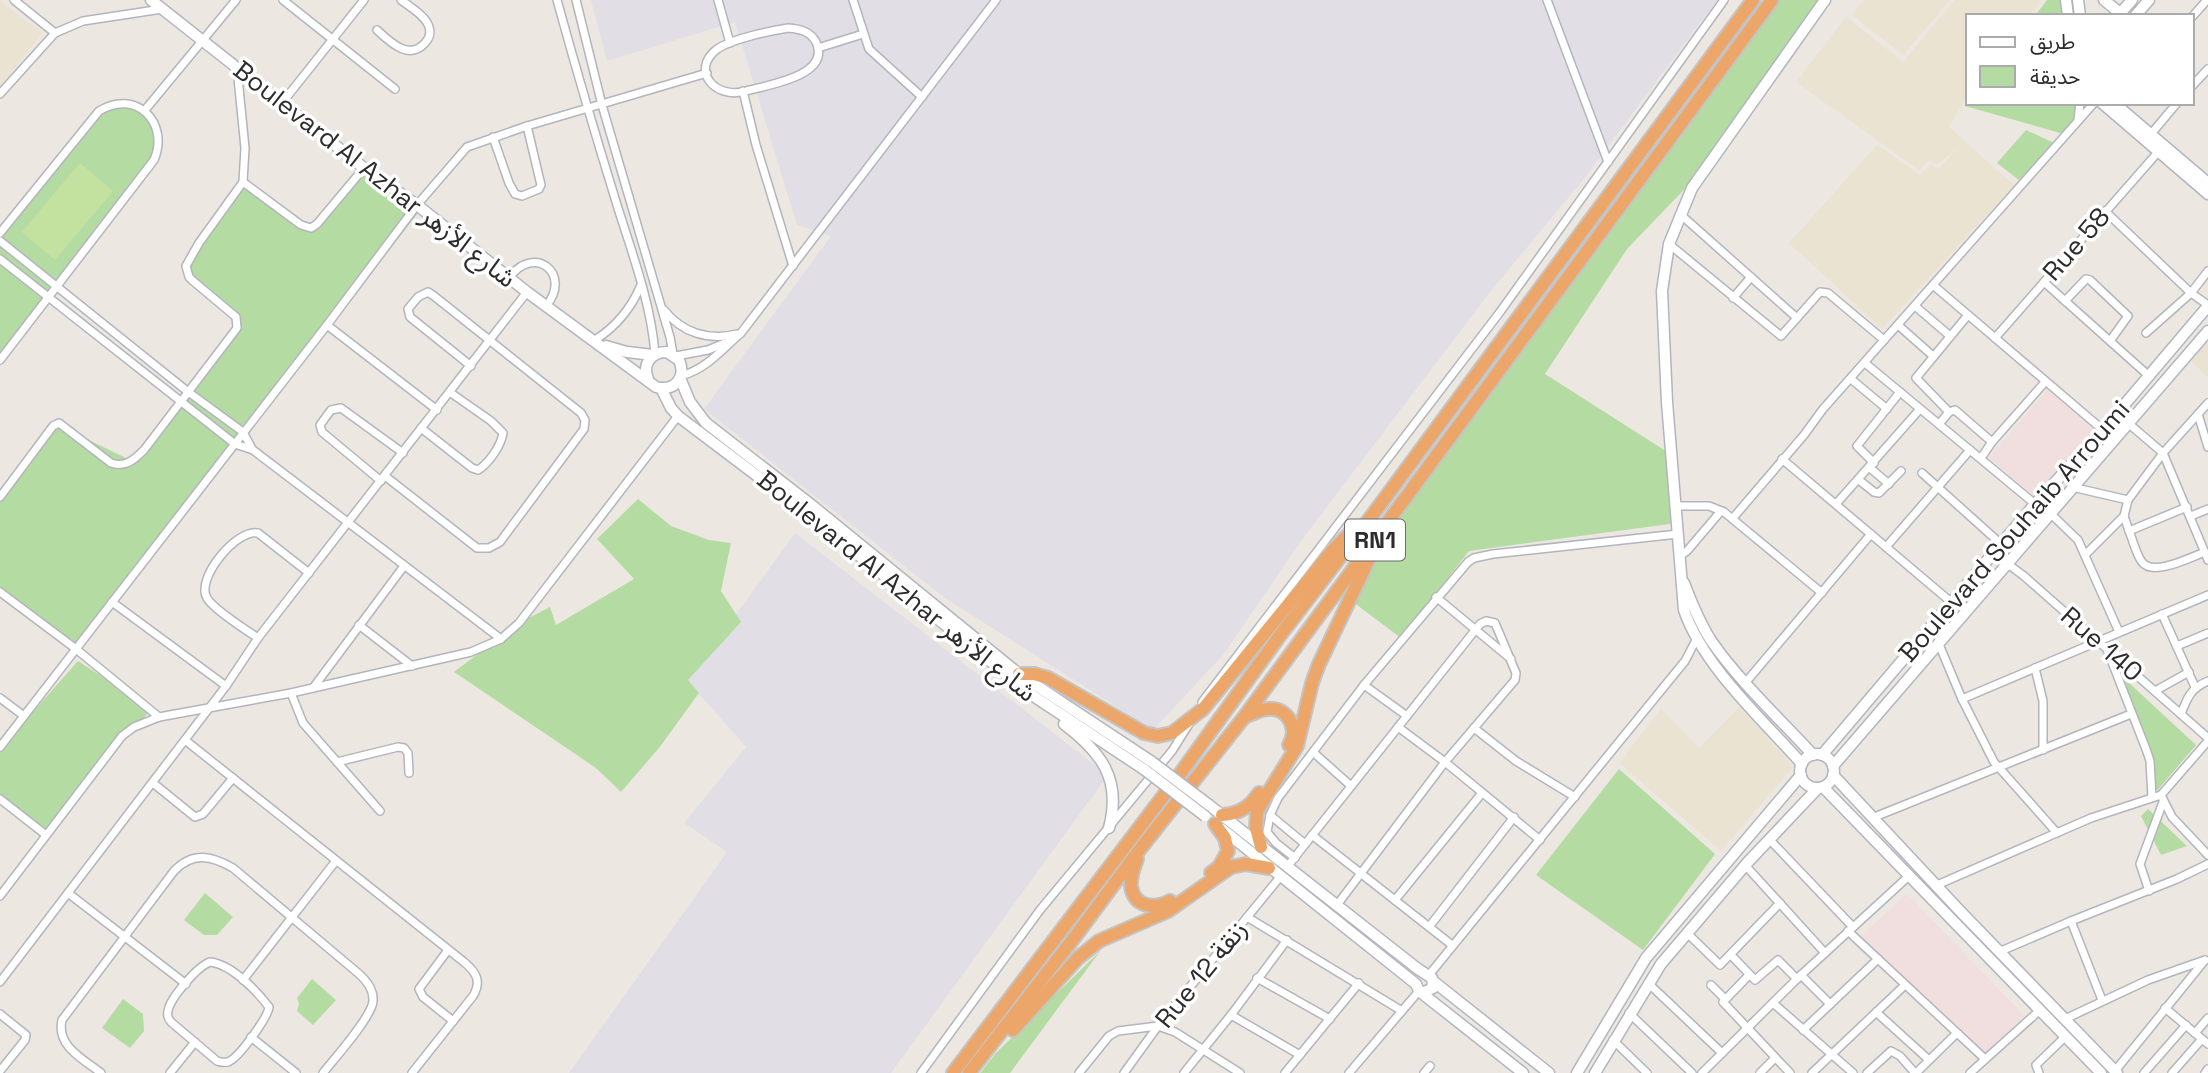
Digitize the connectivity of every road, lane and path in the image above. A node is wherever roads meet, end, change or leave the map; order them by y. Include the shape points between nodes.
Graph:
1 (14, 0) edge
2 (151, 0) edge
3 (236, 0) edge
4 (283, 0) edge
5 (364, 0) edge
6 (401, 0) edge
7 (557, 0) edge
8 (576, 0) edge
9 (718, 0) edge
10 (852, 0) edge
11 (996, 0) edge
12 (1547, 0) edge
13 (1724, 0) edge
14 (1753, 0) edge
15 (1772, 0) edge
16 (1825, 0) edge
17 (2104, 0) edge
18 (2132, 0) edge
19 (2149, 0) edge
20 (2207, 0) edge
21 (163, 9) junction
22 (2118, 14) edge
23 (2120, 14) edge
24 (2137, 14) edge
25 (2194, 15) edge
26 (377, 30) dead end
27 (55, 33) junction
28 (863, 34) junction
29 (202, 39) junction
30 (331, 39) junction
31 (730, 43) junction
32 (818, 48) junction
33 (237, 68) junction
34 (2208, 69) edge
35 (707, 74) junction
36 (2201, 77) junction
37 (2208, 83) edge
38 (2194, 84) edge
39 (395, 89) dead end
40 (743, 92) junction
41 (0, 94) edge
42 (922, 97) junction
43 (282, 103) junction
44 (602, 105) junction
45 (2080, 105) edge
46 (2092, 105) edge
47 (2104, 105) edge
48 (2117, 105) edge
49 (2175, 105) edge
50 (588, 109) junction
51 (145, 110) junction
52 (2077, 125) junction
53 (527, 126) junction
54 (2151, 134) junction
55 (493, 137) junction
56 (2159, 151) junction
57 (1608, 162) junction
58 (364, 168) junction
59 (243, 182) junction
60 (2208, 183) edge
61 (2208, 194) edge
62 (416, 205) junction
63 (2105, 211) junction
64 (1680, 214) junction
65 (0, 233) edge
66 (0, 242) edge
67 (1669, 244) junction
68 (0, 260) edge
69 (793, 266) junction
70 (2208, 271) edge
71 (509, 278) junction
72 (1751, 278) junction
73 (2044, 282) junction
74 (641, 284) junction
75 (1933, 285) junction
76 (56, 288) junction
77 (527, 292) junction
78 (2191, 293) junction
79 (48, 298) junction
80 (1733, 298) junction
81 (2065, 301) junction
82 (661, 305) junction
83 (546, 306) junction
84 (1915, 306) junction
85 (2208, 306) edge
86 (1968, 315) junction
87 (1797, 318) junction
88 (327, 325) junction
89 (1898, 325) junction
90 (2208, 331) edge
91 (2146, 333) dead end
92 (739, 335) junction
93 (1950, 336) junction
94 (1995, 338) junction
95 (1884, 340) junction
96 (2110, 341) junction
97 (488, 342) junction
98 (598, 343) junction
99 (654, 355) junction
100 (674, 355) junction
101 (1933, 356) junction
102 (0, 360) edge
103 (1865, 363) junction
104 (471, 366) junction
105 (2149, 376) junction
106 (681, 377) junction
107 (648, 379) junction
108 (1851, 379) junction
109 (2045, 382) junction
110 (661, 388) junction
111 (187, 391) junction
112 (1900, 392) junction
113 (451, 393) junction
114 (179, 402) junction
115 (2208, 403) edge
116 (1887, 409) junction
117 (1920, 409) junction
118 (437, 410) junction
119 (1950, 412) junction
120 (2198, 414) junction
121 (678, 416) junction
122 (1940, 423) junction
123 (2128, 424) junction
124 (421, 428) junction
125 (2103, 430) junction
126 (243, 432) junction
127 (1448, 442) junction
128 (1992, 442) junction
129 (235, 444) junction
130 (2208, 447) edge
131 (253, 450) junction
132 (1970, 450) junction
133 (402, 453) junction
134 (2163, 453) junction
135 (1782, 458) junction
136 (1981, 458) junction
137 (1872, 465) junction
138 (1901, 471) dead end
139 (1922, 473) dead end
140 (383, 478) junction
141 (1859, 480) junction
142 (1889, 484) junction
143 (1937, 487) junction
144 (2071, 487) junction
145 (0, 497) edge
146 (2128, 500) junction
147 (1836, 504) junction
148 (2035, 504) junction
149 (1676, 506) junction
150 (2187, 507) junction
151 (2208, 509) edge
152 (1721, 511) junction
153 (1374, 513) junction
154 (2050, 513) junction
155 (2124, 516) junction
156 (2190, 516) junction
157 (1733, 518) junction
158 (348, 523) junction
159 (2129, 531) junction
160 (1678, 534) junction
161 (1871, 534) junction
162 (2001, 544) junction
163 (1886, 547) junction
164 (1993, 553) junction
165 (2086, 554) junction
166 (1680, 556) junction
167 (2206, 556) edge
168 (2007, 563) junction
169 (404, 566) junction
170 (309, 573) junction
171 (1682, 580) junction
172 (0, 593) edge
173 (1822, 593) junction
174 (1436, 597) junction
175 (2207, 598) edge
176 (112, 602) junction
177 (1951, 602) junction
178 (2162, 614) junction
179 (359, 625) junction
180 (1475, 631) junction
181 (1706, 632) junction
182 (2119, 632) junction
183 (2208, 633) edge
184 (258, 638) junction
185 (500, 639) junction
186 (1696, 640) junction
187 (2097, 640) junction
188 (1938, 642) junction
189 (1713, 643) junction
190 (2177, 646) junction
191 (76, 649) junction
192 (2106, 649) junction
193 (1703, 650) junction
194 (1511, 659) junction
195 (1685, 661) junction
196 (994, 664) junction
197 (412, 666) junction
198 (2035, 668) junction
199 (2189, 673) junction
200 (1019, 674) junction
201 (2208, 681) edge
202 (1746, 682) junction
203 (1364, 685) junction
204 (226, 686) junction
205 (2196, 687) junction
206 (313, 688) junction
207 (2155, 691) junction
208 (291, 693) junction
209 (0, 698) edge
210 (1962, 699) junction
211 (210, 708) junction
212 (2131, 714) junction
213 (2180, 714) junction
214 (24, 716) junction
215 (1245, 716) junction
216 (1407, 716) junction
217 (159, 717) junction
218 (1192, 719) junction
219 (1398, 727) junction
220 (1474, 728) junction
221 (185, 740) junction
222 (2208, 740) edge
223 (0, 747) edge
224 (2043, 750) junction
225 (1313, 752) junction
226 (1818, 755) junction
227 (337, 762) junction
228 (1445, 762) junction
229 (1802, 764) junction
230 (1149, 766) junction
231 (1998, 768) junction
232 (1833, 771) junction
233 (409, 773) dead end
234 (1801, 775) junction
235 (233, 778) junction
236 (153, 783) junction
237 (1351, 786) junction
238 (1820, 787) junction
239 (1482, 793) junction
240 (1574, 797) junction
241 (2159, 798) junction
242 (0, 799) edge
243 (380, 811) dead end
244 (1270, 815) junction
245 (1514, 817) junction
246 (1872, 817) junction
247 (1214, 818) junction
248 (1109, 828) junction
249 (2057, 832) junction
250 (46, 835) junction
251 (1312, 835) junction
252 (1540, 839) junction
253 (1769, 839) junction
254 (1305, 845) junction
255 (1140, 849) junction
256 (1258, 851) junction
257 (2208, 855) edge
258 (1295, 858) junction
259 (335, 862) junction
260 (2208, 864) edge
261 (1745, 865) junction
262 (1287, 867) junction
263 (1269, 869) junction
264 (1360, 874) junction
265 (1910, 875) junction
266 (1280, 877) junction
267 (1937, 886) junction
268 (2149, 891) junction
269 (68, 893) junction
270 (0, 896) edge
271 (1395, 900) junction
272 (1780, 903) junction
273 (1337, 905) junction
274 (293, 917) junction
275 (1247, 917) junction
276 (2071, 921) junction
277 (1429, 927) junction
278 (1851, 929) junction
279 (1686, 933) junction
280 (124, 936) junction
281 (1287, 940) junction
282 (1452, 945) junction
283 (447, 950) junction
284 (2001, 951) junction
285 (1825, 953) junction
286 (1731, 955) junction
287 (2206, 958) edge
288 (1878, 959) junction
289 (1749, 975) junction
290 (1429, 977) junction
291 (1799, 977) junction
292 (1257, 978) junction
293 (243, 980) junction
294 (0, 982) edge
295 (1359, 983) junction
296 (1648, 983) junction
297 (186, 984) junction
298 (1712, 985) dead end
299 (1905, 985) junction
300 (1419, 989) junction
301 (1724, 998) junction
302 (2102, 1000) junction
303 (1773, 1003) junction
304 (1830, 1004) junction
305 (2165, 1008) junction
306 (2040, 1010) junction
307 (1402, 1011) junction
308 (1876, 1012) junction
309 (1629, 1013) junction
310 (0, 1014) edge
311 (1231, 1015) junction
312 (2208, 1018) edge
313 (1330, 1019) junction
314 (2065, 1019) junction
315 (453, 1021) junction
316 (2186, 1025) junction
317 (1158, 1026) junction
318 (1747, 1029) junction
319 (1803, 1030) junction
320 (1957, 1032) junction
321 (2066, 1036) junction
322 (251, 1037) junction
323 (2202, 1038) edge
324 (1613, 1040) junction
325 (195, 1042) junction
326 (1202, 1049) junction
327 (1722, 1053) junction
328 (1833, 1054) junction
329 (1300, 1055) junction
330 (1775, 1058) junction
331 (1985, 1059) junction
332 (1929, 1060) junction
333 (1430, 1066) dead end
334 (0, 1071) edge
335 (1352, 1072) edge
336 (1519, 1072) edge
337 (2116, 1072) edge
338 (101, 1073) edge
339 (170, 1073) edge
340 (296, 1073) edge
341 (323, 1073) edge
342 (412, 1073) edge
343 (921, 1073) edge
344 (953, 1073) edge
345 (970, 1073) edge
346 (1079, 1073) edge
347 (1124, 1073) edge
348 (1184, 1073) edge
349 (1240, 1073) edge
350 (1285, 1073) edge
351 (1424, 1073) edge
352 (1549, 1073) edge
353 (1577, 1073) edge
354 (1595, 1073) edge
355 (1647, 1073) edge
356 (1692, 1073) edge
357 (1702, 1073) edge
358 (1760, 1073) edge
359 (1790, 1073) edge
360 (1812, 1073) edge
361 (1853, 1073) edge
362 (1867, 1073) edge
363 (1916, 1073) edge
364 (1970, 1073) edge
365 (2039, 1073) edge
366 (2101, 1073) edge
367 (2144, 1073) edge
368 (2172, 1073) edge

1 - 27 street
2 - 21 street, Boulevard Al Azhar شارع الأزهر
3 - 29 street
4 - 30 street
5 - 30 street
6 - 26 street via 429,26 425,43 411,51 399,48
7 - 50 street
8 - 44 street
9 - 31 street
10 - 28 street
11 - 42 street
12 - 57 street
13 - 57 street
14 - 153 highway, RN1
15 - 127 highway, RN1
16 - 64 street via 1692,188
17 - 22 street
18 - 23 street
19 - 24 street
20 - 25 street
21 - 27 street via 83,21
21 - 29 street, Boulevard Al Azhar شارع الأزهر
27 - 41 street
28 - 32 street
28 - 42 street via 874,56
29 - 33 street, Boulevard Al Azhar شارع الأزهر
29 - 51 street
30 - 39 street
30 - 43 street
31 - 32 street via 788,28 811,35
31 - 35 street via 710,56
32 - 40 street via 816,62 808,71
33 - 43 street, Boulevard Al Azhar شارع الأزهر
33 - 59 street via 245,148
34 - 36 street
35 - 40 street via 721,92
35 - 44 street
36 - 37 street
36 - 38 street
40 - 69 street
42 - 69 street
43 - 58 street, Boulevard Al Azhar شارع الأزهر
44 - 50 street
44 - 82 street
45 - 52 street
46 - 52 street
47 - 56 street
48 - 54 street
49 - 54 street
50 - 53 street
50 - 74 street
51 - 65 street via 127,103 99,111
51 - 76 street via 159,137 154,160
52 - 75 street
53 - 55 street
53 - 55 street via 541,185 529,194 515,194
54 - 60 street
55 - 62 street via 467,147
56 - 61 street
56 - 63 street, Rue 58
57 - 218 street via 1500,312 1216,681
58 - 59 street via 311,228
58 - 62 street, Boulevard Al Azhar شارع الأزهر
59 - 111 street via 186,266 189,276 238,322
62 - 71 street, Boulevard Al Azhar شارع الأزهر
62 - 88 street
63 - 73 street, Rue 58
63 - 78 street
64 - 67 street
64 - 72 street
66 - 76 street
67 - 80 street
67 - 149 street via 1662,290
68 - 79 street
69 - 92 street
70 - 78 street
71 - 77 street, Boulevard Al Azhar شارع الأزهر
71 - 83 street via 525,263 546,266 556,286
72 - 80 street
72 - 87 street
73 - 81 street
73 - 94 street, Rue 58
74 - 98 street via 618,322
74 - 99 street
75 - 84 street
75 - 86 street
76 - 79 street
76 - 111 street
77 - 83 street, Boulevard Al Azhar شارع الأزهر
77 - 97 street
78 - 85 street
78 - 91 street
79 - 102 street
79 - 114 street
80 - 87 street via 1781,336
81 - 96 street
81 - 96 street via 2090,280 2128,316
82 - 92 street via 682,327 696,334
82 - 100 street
83 - 98 street, Boulevard Al Azhar شارع الأزهر
84 - 89 street
84 - 93 street
85 - 105 street, Boulevard Souhaib Arroumi
86 - 93 street
86 - 94 street
87 - 95 street via 1820,292 1828,293
88 - 118 street
88 - 126 street
89 - 95 street
89 - 101 street
90 - 123 street, Boulevard Souhaib Arroumi
92 - 100 street via 708,350
92 - 106 street via 701,369
93 - 101 street
94 - 109 street
95 - 103 street
96 - 105 street
97 - 104 street
97 - 104 street via 428,292 411,305 410,317
97 - 140 street via 581,413 585,424 500,542 477,548
98 - 99 street, Boulevard Al Azhar شارع الأزهر
98 - 107 street, Boulevard Al Azhar شارع الأزهر
99 - 100 street
99 - 107 street via 645,369
100 - 106 street via 681,365
101 - 119 street via 1916,380
103 - 108 street
103 - 112 street
104 - 113 street
105 - 125 street, Boulevard Souhaib Arroumi
106 - 110 street via 673,386
106 - 200 street, Boulevard Al Azhar شارع الأزهر via 690,402 706,423
107 - 110 street
108 - 116 street
108 - 135 street
109 - 125 street
109 - 128 street
110 - 121 street, Boulevard Al Azhar شارع الأزهر
111 - 114 street
111 - 126 street
112 - 116 street
112 - 117 street
113 - 118 street
113 - 124 street via 503,433 488,461 481,469 472,468
114 - 129 street
114 - 145 street via 144,450 121,465 111,463 62,424 55,424
115 - 120 street
116 - 137 street via 1857,446
117 - 122 street
117 - 137 street
118 - 124 street
119 - 122 street
119 - 128 street via 1958,411
120 - 130 street
120 - 134 street
121 - 185 street via 519,623
121 - 196 street, Boulevard Al Azhar شارع الأزهر
122 - 132 street
123 - 134 street
123 - 144 street, Boulevard Souhaib Arroumi
124 - 133 street
125 - 148 street, Boulevard Souhaib Arroumi
126 - 129 street
126 - 131 street
127 - 215 highway, RN1
127 - 256 highway via 1367,563 1319,664 1297,746 1257,811
128 - 136 street
129 - 131 street
129 - 176 street
131 - 158 street
132 - 136 street
132 - 143 street
133 - 140 street
133 - 140 street via 341,408 331,410 320,425 322,432
134 - 146 street
134 - 150 street
135 - 147 street
135 - 157 street
136 - 148 street
137 - 141 street
137 - 142 street
138 - 142 street
139 - 143 street
140 - 158 street
141 - 142 street via 1874,492
141 - 147 street
143 - 162 street
143 - 163 street
144 - 146 street
144 - 154 street, Boulevard Souhaib Arroumi
146 - 155 street
147 - 161 street
148 - 162 street, Boulevard Souhaib Arroumi
149 - 152 street via 1709,506
149 - 160 street
150 - 156 street
150 - 159 street
151 - 156 street
152 - 157 street
152 - 166 street
153 - 218 highway via 1331,552
153 - 344 highway, RN1
154 - 165 street
154 - 168 street, Boulevard Souhaib Arroumi
155 - 159 street
155 - 165 street
156 - 167 street
157 - 173 street
158 - 169 street
158 - 170 street
159 - 167 street via 2148,567 2159,569
160 - 166 street
160 - 174 street via 1483,555 1468,562
161 - 163 street
161 - 173 street
162 - 164 street, Boulevard Souhaib Arroumi
163 - 177 street
164 - 168 street, Rue 140
164 - 177 street, Boulevard Souhaib Arroumi
165 - 182 street
166 - 171 street
168 - 187 street, Rue 140
168 - 188 street, Boulevard Souhaib Arroumi
169 - 179 street
169 - 185 street
170 - 184 street
170 - 184 street via 258,533 240,536 226,550 205,580 205,594
171 - 181 street
171 - 186 street via 1684,610
172 - 191 street
173 - 202 street
174 - 180 street
174 - 203 street
175 - 178 street
176 - 191 street
176 - 204 street
177 - 226 street, Boulevard Souhaib Arroumi
178 - 182 street
178 - 190 street
179 - 197 street
179 - 206 street
180 - 194 street
180 - 194 street via 1486,621 1495,623
180 - 216 street
181 - 186 street
181 - 189 street
182 - 187 street
183 - 190 street
184 - 204 street
185 - 197 street via 471,652
186 - 193 street
186 - 195 street
187 - 192 street, Rue 140
187 - 198 street
188 - 210 street
188 - 232 street, Boulevard Souhaib Arroumi
189 - 193 street
189 - 202 street
190 - 199 street
191 - 214 street
191 - 217 street
192 - 207 street, Rue 140
192 - 212 street
193 - 195 street
193 - 229 street
194 - 220 street via 1515,680
195 - 240 street
196 - 230 street, Boulevard Al Azhar شارع الأزهر via 1032,695
196 - 248 street via 1101,759 1113,798
197 - 206 street
198 - 210 street
198 - 224 street via 2043,701
199 - 205 street
199 - 207 street
200 - 218 highway via 1048,678 1144,733 1163,736
200 - 230 street, Boulevard Al Azhar شارع الأزهر
201 - 205 street
202 - 226 street
203 - 216 street
203 - 225 street
204 - 211 street
205 - 213 street
206 - 208 street
207 - 213 street, Rue 140
208 - 211 street
208 - 227 street via 303,723
209 - 214 street
210 - 231 street
211 - 217 street
211 - 221 street
212 - 224 street
212 - 241 street
213 - 222 street, Rue 140
214 - 223 street
215 - 247 highway via 1278,710 1292,722 1293,740 1255,799 1241,811
215 - 255 highway, RN1
216 - 219 street
217 - 250 street via 122,736
218 - 248 street
219 - 228 street
219 - 237 street
220 - 228 street
220 - 240 street
221 - 235 street
221 - 236 street
222 - 241 street
224 - 231 street
225 - 237 street
225 - 244 street
226 - 229 street
226 - 232 street via 1829,759
227 - 233 street via 398,747 408,753
227 - 243 street
228 - 239 street
228 - 264 street
229 - 234 street
230 - 247 street, bridge
230 - 247 street, bridge via 1209,805
231 - 246 street
231 - 249 street
232 - 238 street via 1829,782
232 - 246 street
234 - 238 street via 1807,785
234 - 353 street via 1646,958
235 - 236 street via 203,814 195,817
235 - 259 street
236 - 269 street
237 - 251 street
238 - 253 street
238 - 265 street
239 - 245 street
239 - 271 street
240 - 252 street
241 - 249 street
241 - 257 street
241 - 268 street via 2140,864
242 - 250 street
244 - 254 street
244 - 258 street via 1268,834
245 - 252 street
245 - 277 street
246 - 267 street
247 - 255 highway via 1227,845 1226,858 1161,906 1141,903 1130,885
247 - 256 street
248 - 343 street via 1040,911
249 - 267 street
250 - 270 street
251 - 254 street
251 - 264 street
252 - 282 street
253 - 261 street
253 - 278 street
254 - 258 street
255 - 345 highway, RN1
256 - 262 street
256 - 263 street
258 - 262 street
259 - 274 street
259 - 283 street
260 - 268 street
261 - 272 street
261 - 279 street
262 - 273 street
263 - 266 street
263 - 345 highway via 1246,864 1231,867 1168,911 1099,941
264 - 271 street
264 - 273 street
265 - 278 street
265 - 306 street
266 - 275 street, Rue 12 زنقة
266 - 300 street
267 - 284 street
268 - 276 street
269 - 280 street
269 - 294 street
271 - 277 street
272 - 285 street
272 - 286 street
273 - 290 street
274 - 280 street via 233,868 197,856 174,871
274 - 293 street
274 - 341 street via 365,979 373,997 369,1012
275 - 281 street
275 - 317 street, Rue 12 زنقة
276 - 284 street
276 - 302 street
277 - 282 street
278 - 285 street
278 - 288 street
279 - 286 street via 1717,964
279 - 296 street
280 - 297 street
280 - 338 street via 67,1010 60,1027 68,1047
281 - 292 street
281 - 295 street
282 - 290 street
283 - 315 street via 472,969 478,982
283 - 315 street via 419,989
284 - 314 street
285 - 291 street
286 - 289 street
287 - 302 street
287 - 305 street
288 - 299 street
288 - 304 street
289 - 291 street via 1758,979 1778,960
289 - 301 street
290 - 300 street via 1416,980
290 - 300 street via 1430,991
290 - 352 street
291 - 303 street
291 - 304 street
292 - 311 street
292 - 313 street
293 - 297 street via 225,966 210,962 201,965
293 - 322 street via 269,1007
295 - 307 street
295 - 313 street
296 - 309 street
296 - 327 street
297 - 325 street via 170,1004 168,1016
298 - 301 street
299 - 308 street
299 - 320 street
300 - 307 street
300 - 336 street
301 - 318 street via 1724,1006
302 - 314 street
303 - 318 street
303 - 319 street
304 - 319 street
305 - 316 street
305 - 337 street
306 - 321 street
306 - 331 street
307 - 335 street
308 - 328 street
308 - 332 street
309 - 324 street
309 - 356 street
310 - 334 street via 26,1035
311 - 326 street
311 - 329 street
312 - 323 street
313 - 329 street
314 - 337 street
315 - 342 street
316 - 323 street
316 - 367 street
317 - 326 street
317 - 346 street via 1109,1036
317 - 347 street, Rue 12 زنقة
318 - 327 street
318 - 330 street
319 - 328 street
320 - 331 street
320 - 332 street
321 - 365 street via 2036,1065
321 - 366 street
322 - 325 street via 225,1062 217,1061
322 - 340 street
323 - 368 street
324 - 354 street
324 - 355 street
325 - 339 street
326 - 348 street
326 - 349 street
327 - 357 street
328 - 360 street
328 - 361 street
329 - 350 street
330 - 358 street
330 - 359 street
331 - 364 street
332 - 363 street
333 - 351 street
362 - 363 street via 1891,1051

